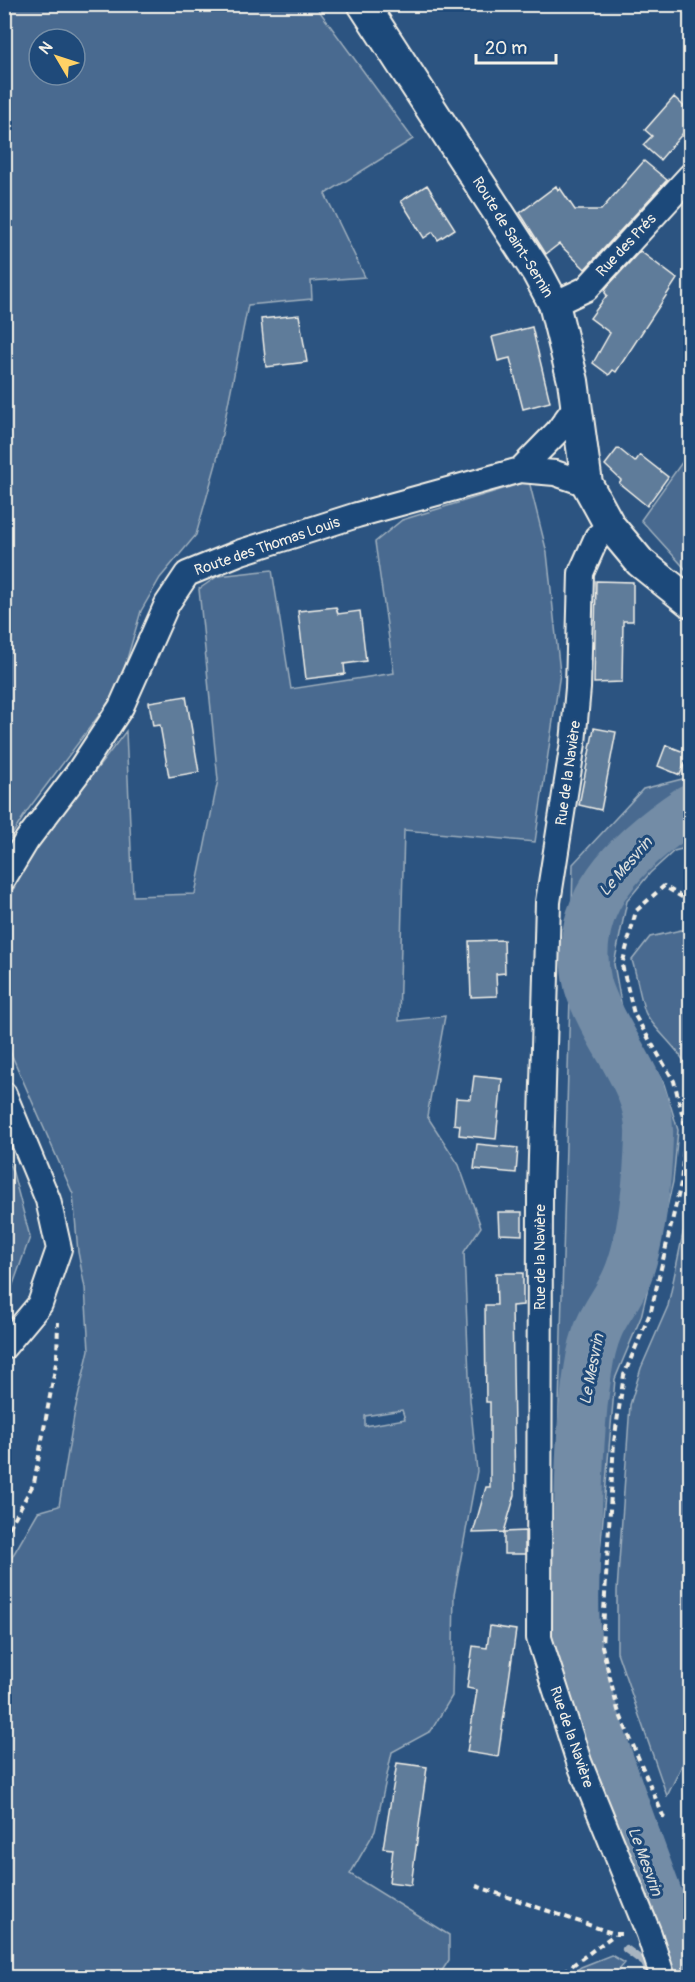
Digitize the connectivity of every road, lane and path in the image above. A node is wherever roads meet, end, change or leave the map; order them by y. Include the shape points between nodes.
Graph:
1 (363, 4) edge
2 (690, 176) edge
3 (554, 304) junction
4 (576, 406) junction
5 (520, 470) junction
6 (587, 484) junction
7 (610, 526) junction
8 (690, 602) edge
9 (4, 878) edge
10 (690, 902) edge
11 (4, 1094) edge
12 (58, 1314) dead end
13 (4, 1347) edge
14 (4, 1537) edge
15 (664, 1818) dead end
16 (476, 1886) dead end
17 (615, 1934) junction
18 (649, 1934) junction
19 (555, 1977) edge
20 (663, 1977) edge

1 - 3 street, Route de Saint-Sernin via 531,262
2 - 3 street, Rue des Prés via 586,289
3 - 4 street, Route de Saint-Sernin
4 - 5 street
4 - 6 street, Route de Saint-Sernin
5 - 6 street, Route des Thomas Louis via 555,473
5 - 9 street, Route des Thomas Louis via 357,515 187,574 167,604 121,707
6 - 7 street, Route de Saint-Sernin
7 - 8 street, Route de Saint-Sernin via 640,562
7 - 18 street, Rue de la Navière via 597,537 581,573 573,743 548,902 540,1193 539,1638 579,1762
10 - 15 path via 664,886 636,911 622,965 634,1014 674,1082 686,1129 681,1183 651,1311 624,1375 614,1442 602,1646 618,1710
11 - 13 street via 48,1200 59,1249 40,1304
12 - 14 path via 57,1358 34,1483
16 - 17 path
17 - 18 path
17 - 19 path
18 - 20 street, Rue de la Navière

